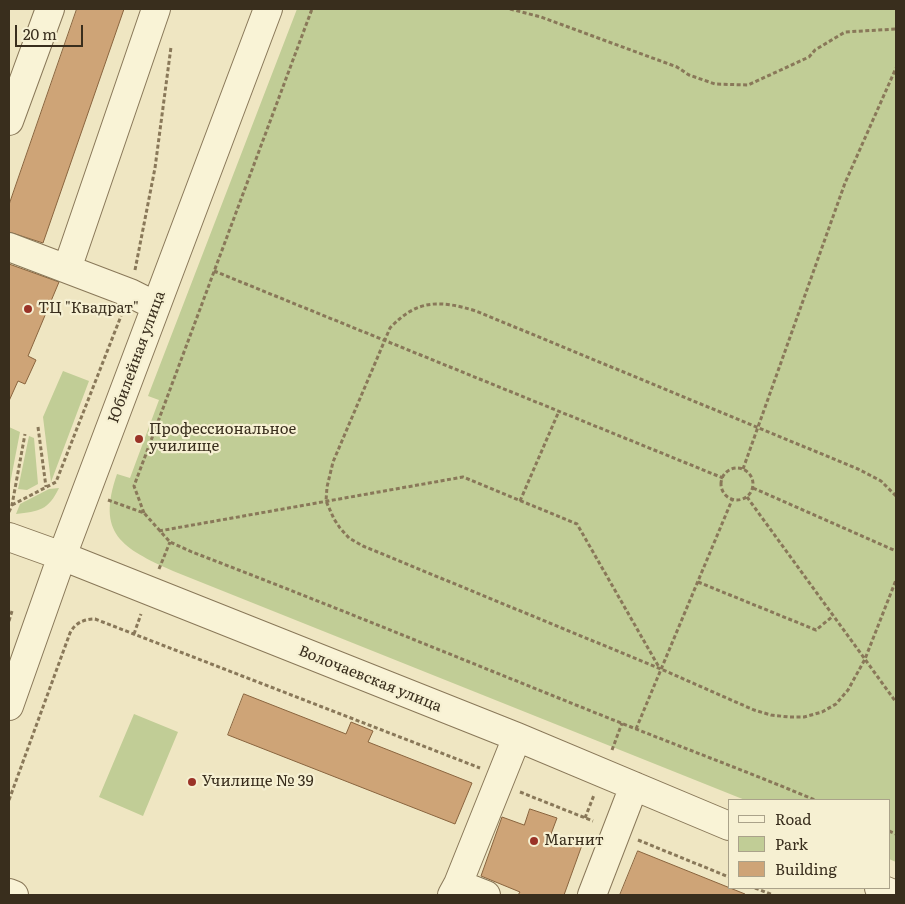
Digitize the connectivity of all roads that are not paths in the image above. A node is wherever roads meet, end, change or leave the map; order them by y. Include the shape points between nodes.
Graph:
1 (50, 9) edge
2 (156, 9) edge
3 (268, 9) edge
4 (9, 121) edge
5 (9, 247) edge
6 (67, 269) junction
7 (156, 306) junction
8 (9, 537) edge
9 (62, 556) junction
10 (9, 706) edge
11 (517, 737) junction
12 (634, 786) junction
13 (728, 826) edge
14 (881, 889) edge
15 (455, 890) edge
16 (9, 893) edge
17 (14, 895) edge
18 (486, 895) edge
19 (592, 895) edge
20 (896, 895) edge

1 - 4 street
2 - 6 street
3 - 7 street, Юбилейная улица
5 - 6 street
6 - 7 street
7 - 9 street, Юбилейная улица
8 - 9 street, Волочаевская улица
9 - 10 street, Юбилейная улица
9 - 11 street, Волочаевская улица
11 - 12 street, Волочаевская улица
11 - 15 street
12 - 13 street, Волочаевская улица
12 - 19 street
14 - 20 street
15 - 18 street
16 - 17 street

